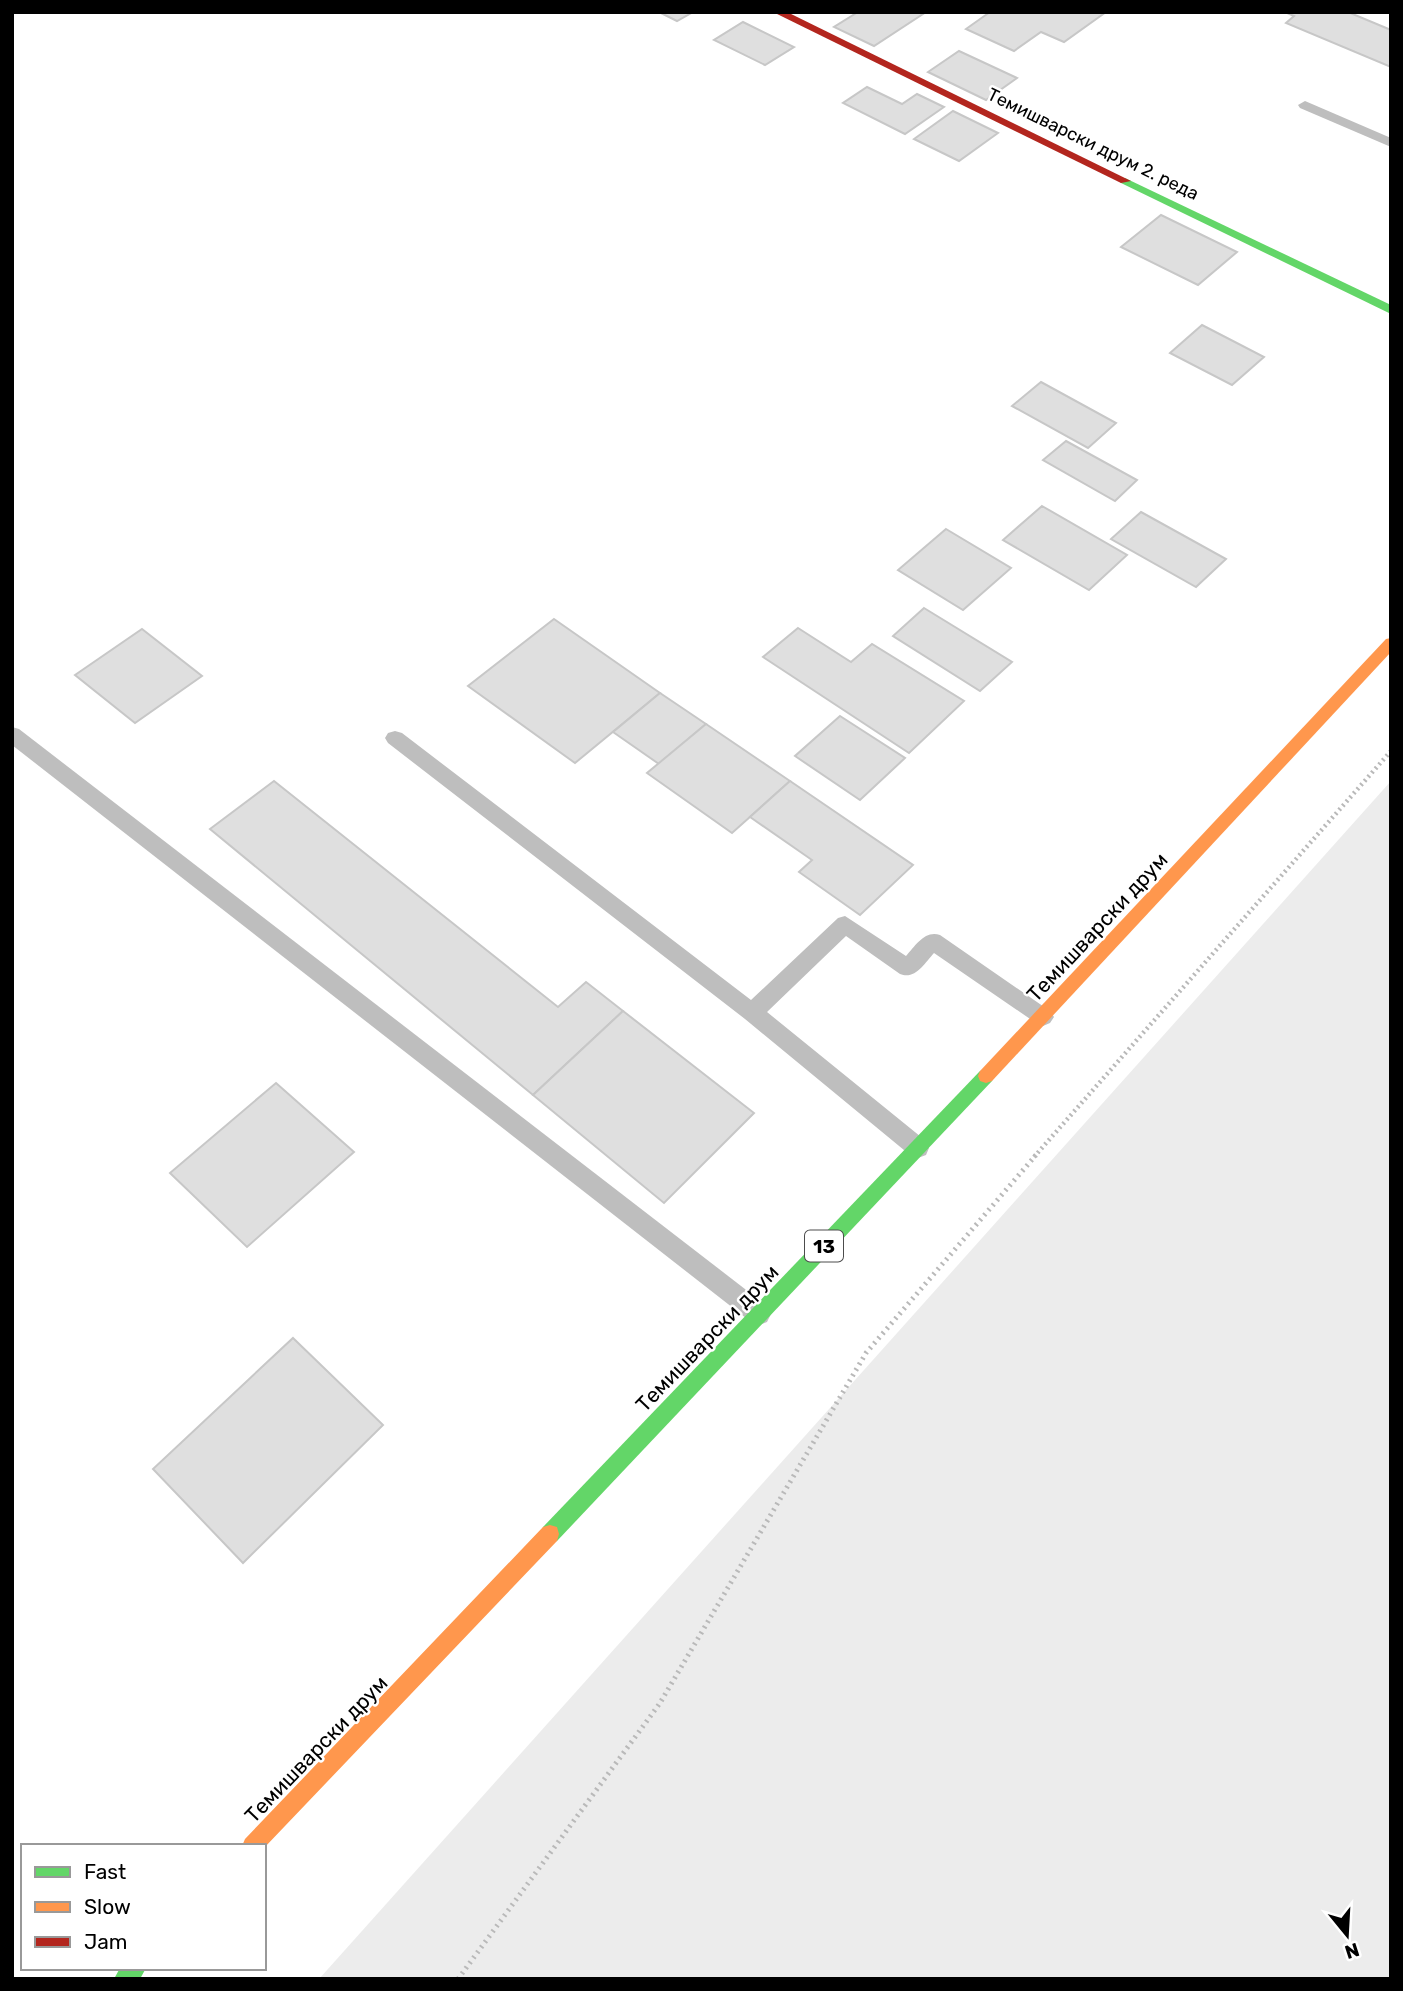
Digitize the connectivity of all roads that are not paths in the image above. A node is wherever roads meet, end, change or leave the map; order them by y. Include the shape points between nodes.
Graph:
1 (778, 12) edge
2 (1305, 105) dead end
3 (1391, 143) edge
4 (1391, 310) edge
5 (1391, 643) edge
6 (12, 734) edge
7 (395, 738) dead end
8 (751, 1013) junction
9 (1043, 1017) junction
10 (918, 1148) junction
11 (759, 1314) junction
12 (254, 1844) edge

1 - 4 main road, Темишварски друм 2. реда
2 - 3 lane
5 - 9 main road, Темишварски друм / 13
6 - 11 lane
7 - 8 lane
8 - 9 lane via 845,924 907,968 933,941
8 - 10 lane
9 - 10 main road, Темишварски друм / 13
10 - 11 main road, Темишварски друм / 13
11 - 12 main road, Темишварски друм / 13

